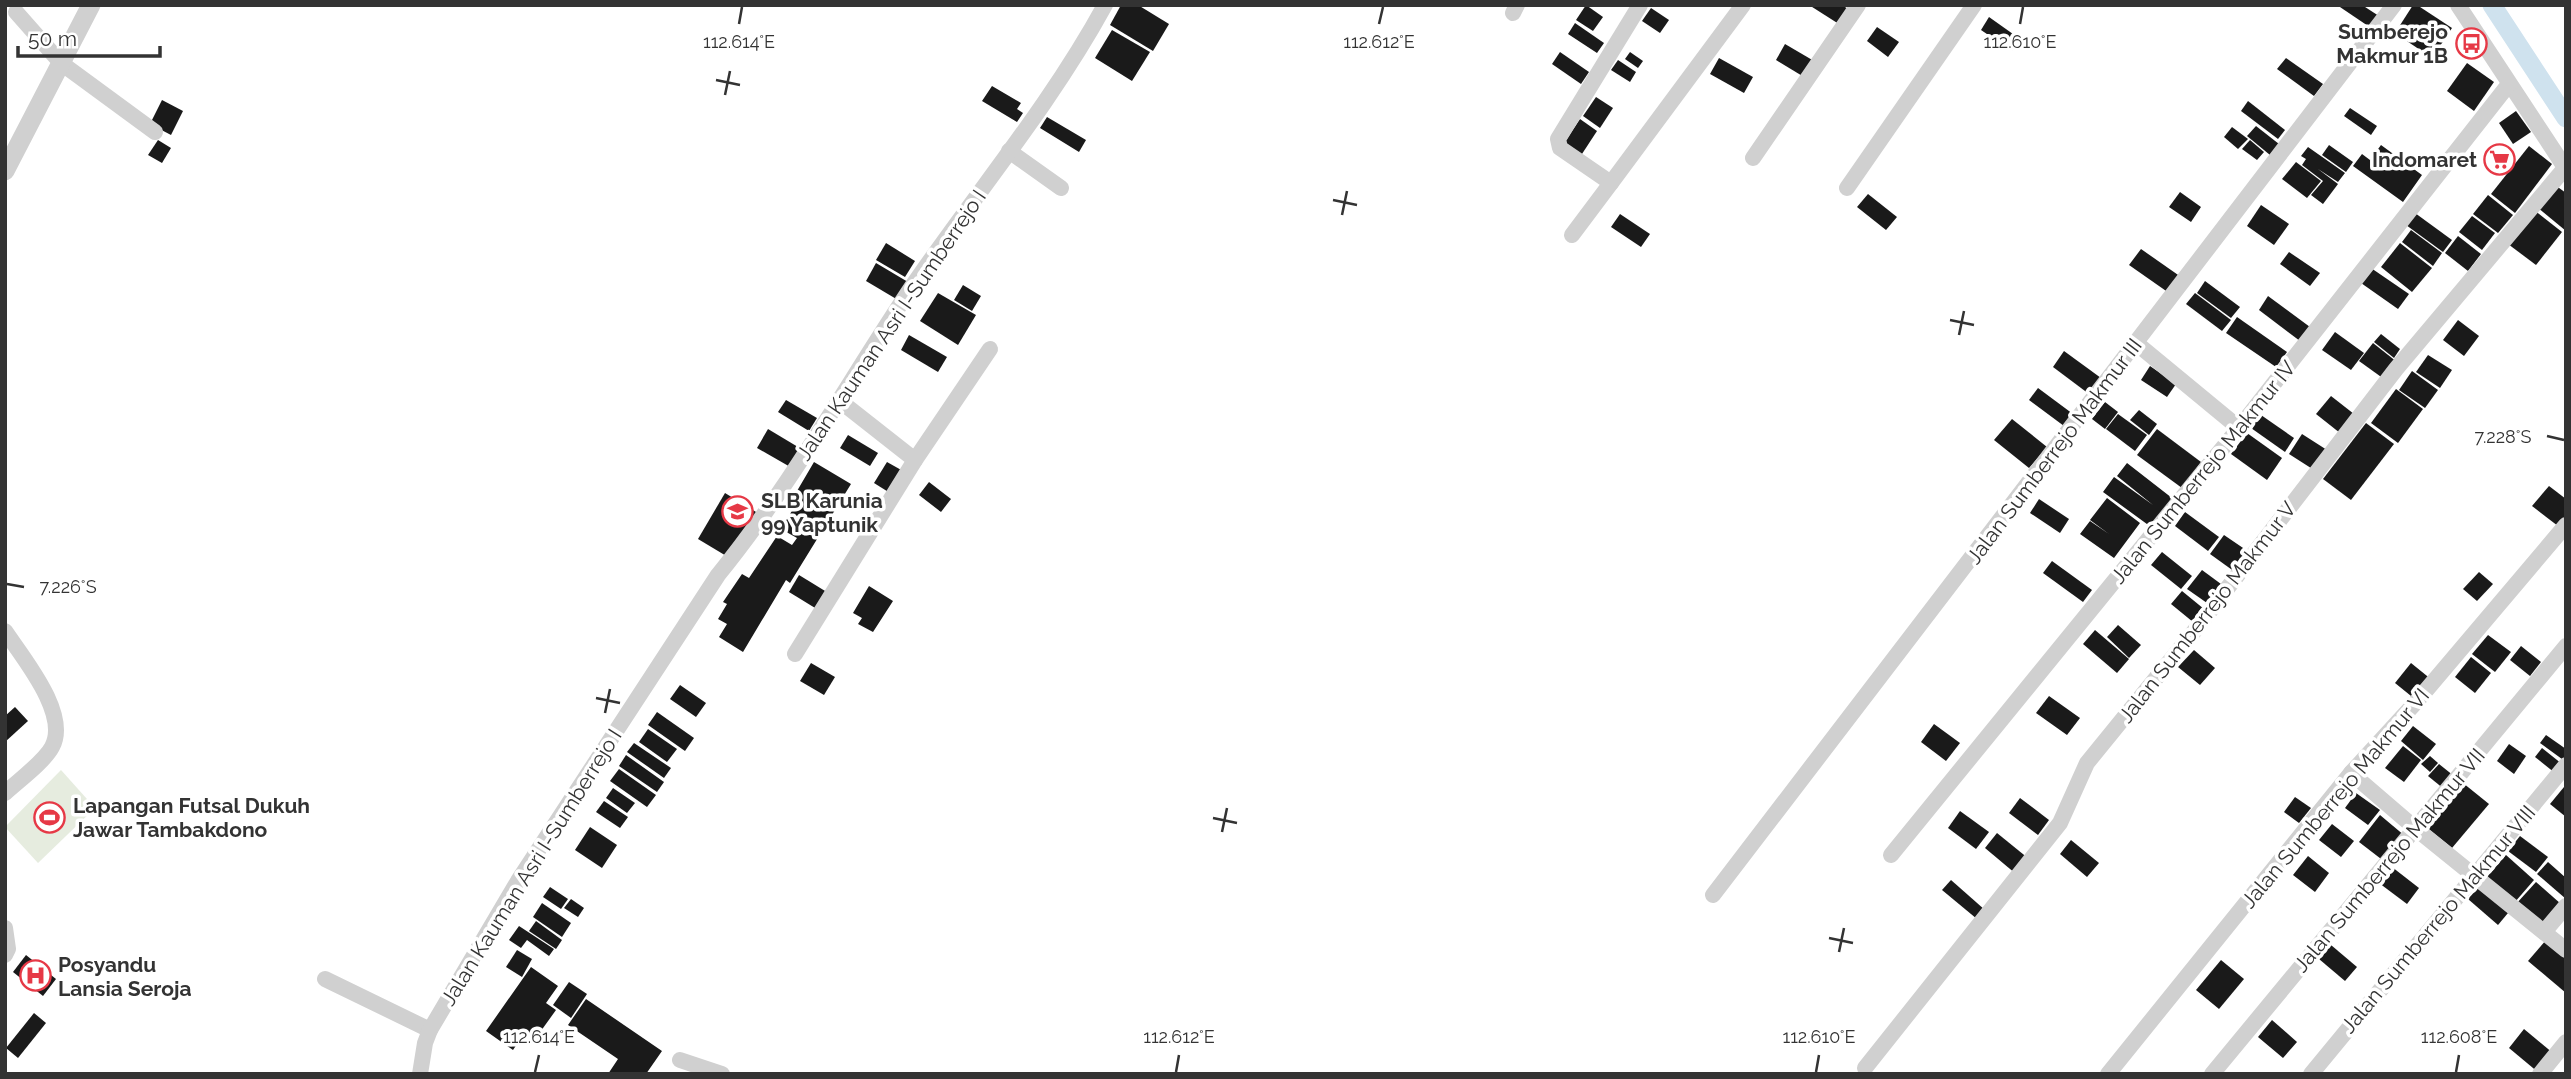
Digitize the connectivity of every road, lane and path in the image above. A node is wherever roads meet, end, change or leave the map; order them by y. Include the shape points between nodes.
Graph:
1 (91, 5) edge
2 (1105, 5) edge
3 (1640, 5) edge
4 (1743, 5) edge
5 (1858, 5) edge
6 (1974, 5) edge
7 (2393, 5) edge
8 (2458, 5) edge
9 (16, 12) dead end
10 (61, 63) junction
11 (2509, 85) junction
12 (155, 132) dead end
13 (1009, 151) junction
14 (1753, 158) dead end
15 (2566, 168) edge
16 (5, 171) edge
17 (1611, 183) junction
18 (1061, 188) dead end
19 (1847, 188) dead end
20 (1572, 235) dead end
21 (2136, 343) junction
22 (990, 349) dead end
23 (840, 401) junction
24 (2239, 428) junction
25 (915, 460) junction
26 (2566, 525) edge
27 (5, 631) edge
28 (2566, 646) edge
29 (795, 654) dead end
30 (2566, 765) edge
31 (2351, 773) junction
32 (5, 793) edge
33 (2414, 828) junction
34 (1891, 855) dead end
35 (2473, 874) junction
36 (1713, 895) dead end
37 (2566, 906) edge
38 (5, 928) edge
39 (2544, 932) junction
40 (2566, 950) edge
41 (5, 955) edge
42 (325, 979) dead end
43 (430, 1030) junction
44 (2566, 1042) edge
45 (680, 1060) dead end
46 (1865, 1068) dead end
47 (419, 1074) edge
48 (722, 1074) edge
49 (2108, 1074) edge
50 (2212, 1074) edge
51 (2311, 1074) edge
52 (2540, 1074) edge

1 - 10 street
2 - 13 street, Jalan Kauman Asri I-Sumberrejo I via 1080,51
3 - 17 street via 1558,139 1560,148
4 - 17 street
5 - 14 street
6 - 19 street
7 - 21 street, Jalan Sumberrejo Makmur III
8 - 11 street
9 - 10 street
10 - 12 street
10 - 16 street
11 - 15 street
11 - 24 street, Jalan Sumberrejo Makmur IV
13 - 18 street
13 - 23 street, Jalan Kauman Asri I-Sumberrejo I via 913,286
15 - 46 street, Jalan Sumberrejo Makmur V via 2396,369 2087,763 2060,823
17 - 20 street
21 - 24 street
21 - 36 street, Jalan Sumberrejo Makmur III
22 - 25 street
23 - 25 street
23 - 43 street, Jalan Kauman Asri I-Sumberrejo I via 756,529 718,575 525,869
24 - 34 street, Jalan Sumberrejo Makmur IV
25 - 29 street
26 - 31 street, Jalan Sumberrejo Makmur VI
27 - 32 street via 49,701 56,722 51,750
28 - 33 street, Jalan Sumberrejo Makmur VII
30 - 35 street, Jalan Sumberrejo Makmur VIII
31 - 33 street
31 - 49 street, Jalan Sumberrejo Makmur VI
33 - 35 street
33 - 50 street, Jalan Sumberrejo Makmur VII
35 - 39 street
35 - 51 street, Jalan Sumberrejo Makmur VIII
37 - 39 street
38 - 41 street
39 - 40 street
42 - 43 street
43 - 47 street, Jalan Kauman Asri I-Sumberrejo I
44 - 52 street
45 - 48 street

